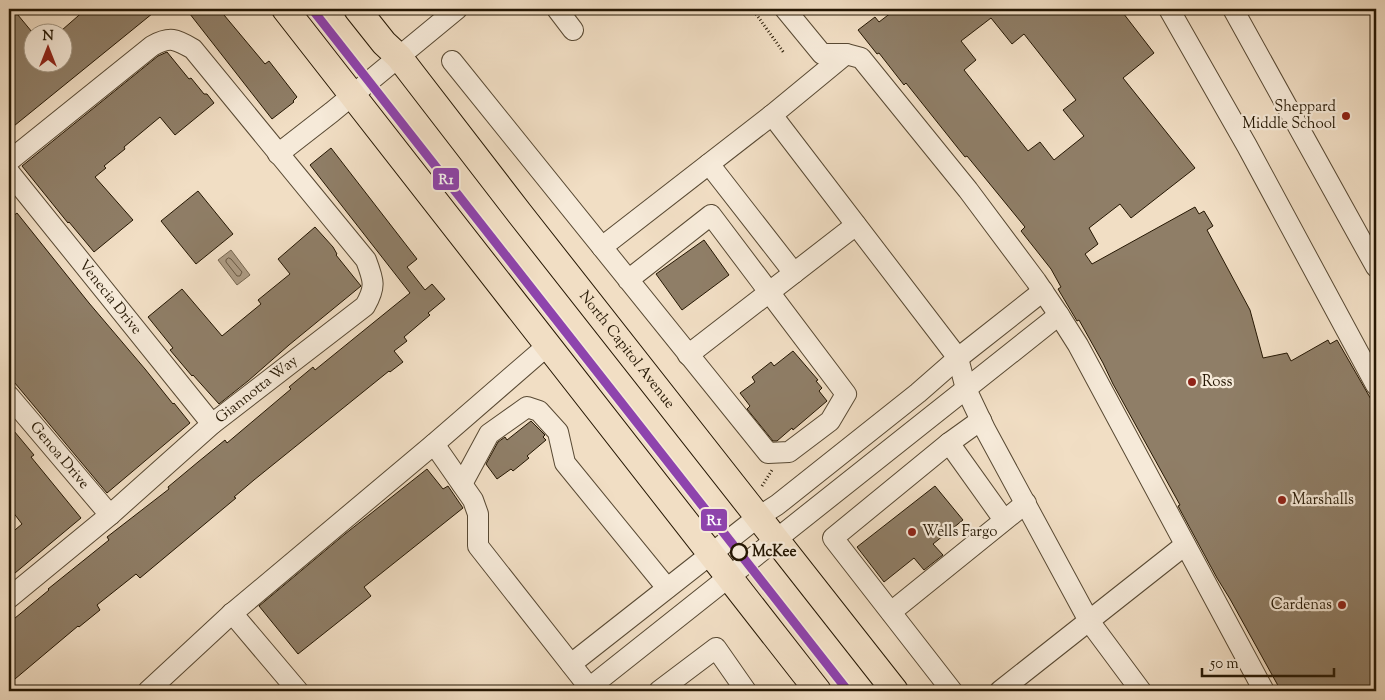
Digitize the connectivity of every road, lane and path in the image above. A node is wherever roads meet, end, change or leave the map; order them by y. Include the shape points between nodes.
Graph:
1 (285, 9) edge
2 (357, 9) edge
3 (457, 9) edge
4 (557, 9) edge
5 (785, 9) edge
6 (1169, 9) edge
7 (1233, 9) edge
8 (756, 14) dead end
9 (573, 30) dead end
10 (784, 53) dead end
11 (846, 54) junction
12 (399, 57) junction
13 (452, 61) dead end
14 (354, 94) junction
15 (772, 115) junction
16 (278, 154) junction
17 (9, 161) edge
18 (709, 164) junction
19 (9, 172) edge
20 (856, 225) junction
21 (602, 247) junction
22 (1376, 267) edge
23 (794, 273) junction
24 (628, 280) junction
25 (1043, 291) junction
26 (768, 292) junction
27 (1059, 315) junction
28 (547, 346) junction
29 (688, 355) junction
30 (958, 358) junction
31 (1376, 385) edge
32 (966, 389) junction
33 (9, 396) edge
34 (982, 420) junction
35 (212, 424) junction
36 (949, 443) junction
37 (434, 444) junction
38 (462, 484) junction
39 (1026, 503) junction
40 (110, 514) junction
41 (758, 517) junction
42 (1004, 520) junction
43 (776, 540) junction
44 (1185, 545) junction
45 (710, 554) junction
46 (728, 578) junction
47 (667, 588) junction
48 (9, 598) edge
49 (891, 612) junction
50 (232, 613) junction
51 (1089, 621) junction
52 (571, 664) junction
53 (591, 690) edge
54 (148, 691) edge
55 (298, 691) edge
56 (658, 691) edge
57 (746, 691) edge
58 (818, 691) edge
59 (895, 691) edge
60 (952, 691) edge
61 (1000, 691) edge
62 (1140, 691) edge
63 (1264, 691) edge

1 - 14 main road
2 - 12 main road, North Capitol Avenue
3 - 12 street
4 - 9 street
5 - 11 street via 822,54
6 - 31 street
7 - 22 street
8 - 10 path
11 - 15 street
11 - 25 street via 861,58 881,81
12 - 14 street
12 - 41 main road, North Capitol Avenue
13 - 21 street
14 - 16 street
14 - 28 main road
15 - 18 street
15 - 20 street
16 - 17 street, Giannotta Way via 193,48 166,39 152,46
16 - 35 street, Giannotta Way via 366,260 372,274 373,292 365,306
18 - 21 street
18 - 23 street
19 - 35 street, Venecia Drive
20 - 23 street
20 - 30 street
21 - 24 street
23 - 26 street
24 - 26 street via 711,215
24 - 29 street
25 - 27 street
25 - 30 street
26 - 29 street
26 - 29 street via 846,394 830,421 789,452 768,453
27 - 32 street
27 - 44 street
28 - 37 street
28 - 45 main road
30 - 32 street
30 - 41 street via 918,393
32 - 34 street
32 - 43 street
33 - 40 street, Genoa Drive
34 - 36 street
34 - 39 street
35 - 40 street, Giannotta Way
36 - 42 street
36 - 49 street via 833,538
37 - 38 street
37 - 50 street
38 - 47 street via 489,434 526,407 539,411 558,432 565,463
38 - 52 street via 474,500 478,514 478,546
39 - 42 street
39 - 51 street
40 - 48 street, Giannotta Way
41 - 43 main road, North Capitol Avenue
41 - 45 street
42 - 49 street
43 - 46 street
43 - 59 main road, North Capitol Avenue
44 - 51 street
44 - 63 street
45 - 46 main road
45 - 47 street
46 - 53 street
46 - 58 main road
47 - 52 street
49 - 60 street
50 - 54 street
50 - 55 street
51 - 61 street
51 - 62 street
52 - 53 street
56 - 57 street via 716,648

